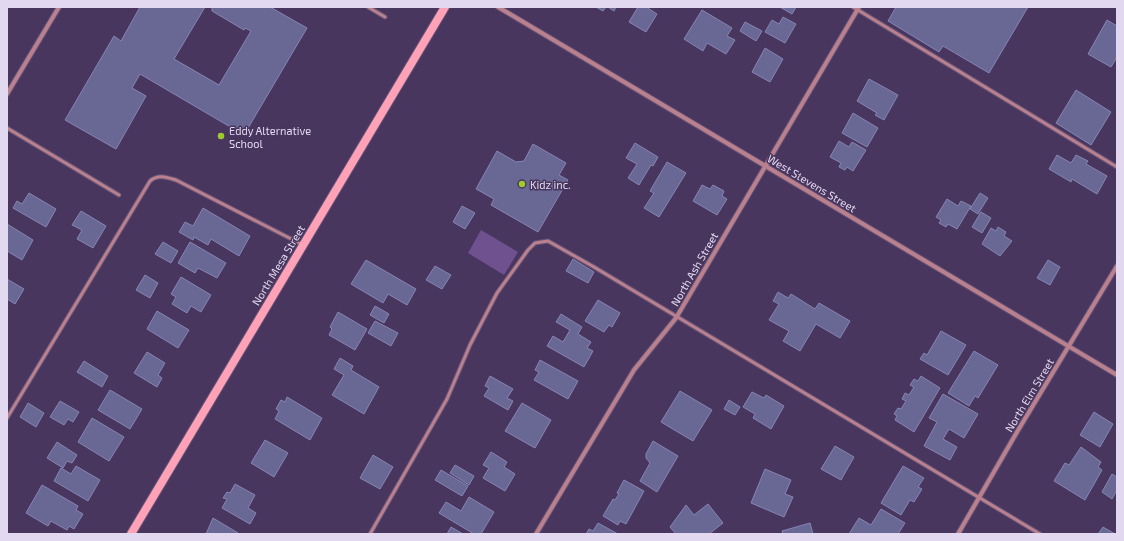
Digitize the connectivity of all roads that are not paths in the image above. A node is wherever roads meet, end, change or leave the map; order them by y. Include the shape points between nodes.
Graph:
1 (59, 7) edge
2 (368, 7) edge
3 (445, 7) edge
4 (498, 7) edge
5 (857, 8) edge
6 (385, 17) dead end
7 (7, 94) edge
8 (7, 128) edge
9 (765, 166) junction
10 (1117, 167) edge
11 (119, 195) dead end
12 (303, 245) junction
13 (1117, 266) edge
14 (676, 318) junction
15 (1068, 347) junction
16 (1117, 375) edge
17 (7, 418) edge
18 (978, 498) junction
19 (131, 534) edge
20 (370, 534) edge
21 (536, 534) edge
22 (958, 534) edge
23 (1040, 534) edge

1 - 7 street
2 - 6 lane
3 - 12 street, North Mesa Street
4 - 9 street, West Stevens Street
5 - 9 street, North Ash Street
5 - 10 lane
8 - 11 lane
9 - 14 street, North Ash Street
9 - 15 street, West Stevens Street
12 - 17 lane via 176,180 155,176
12 - 19 street, North Mesa Street
13 - 15 street, North Elm Street
14 - 18 lane
14 - 20 lane via 548,241 535,243 498,293 470,345 448,398
14 - 21 street, North Ash Street via 634,370
15 - 16 street, West Stevens Street
15 - 18 street, North Elm Street
18 - 22 street, North Elm Street
18 - 23 lane

